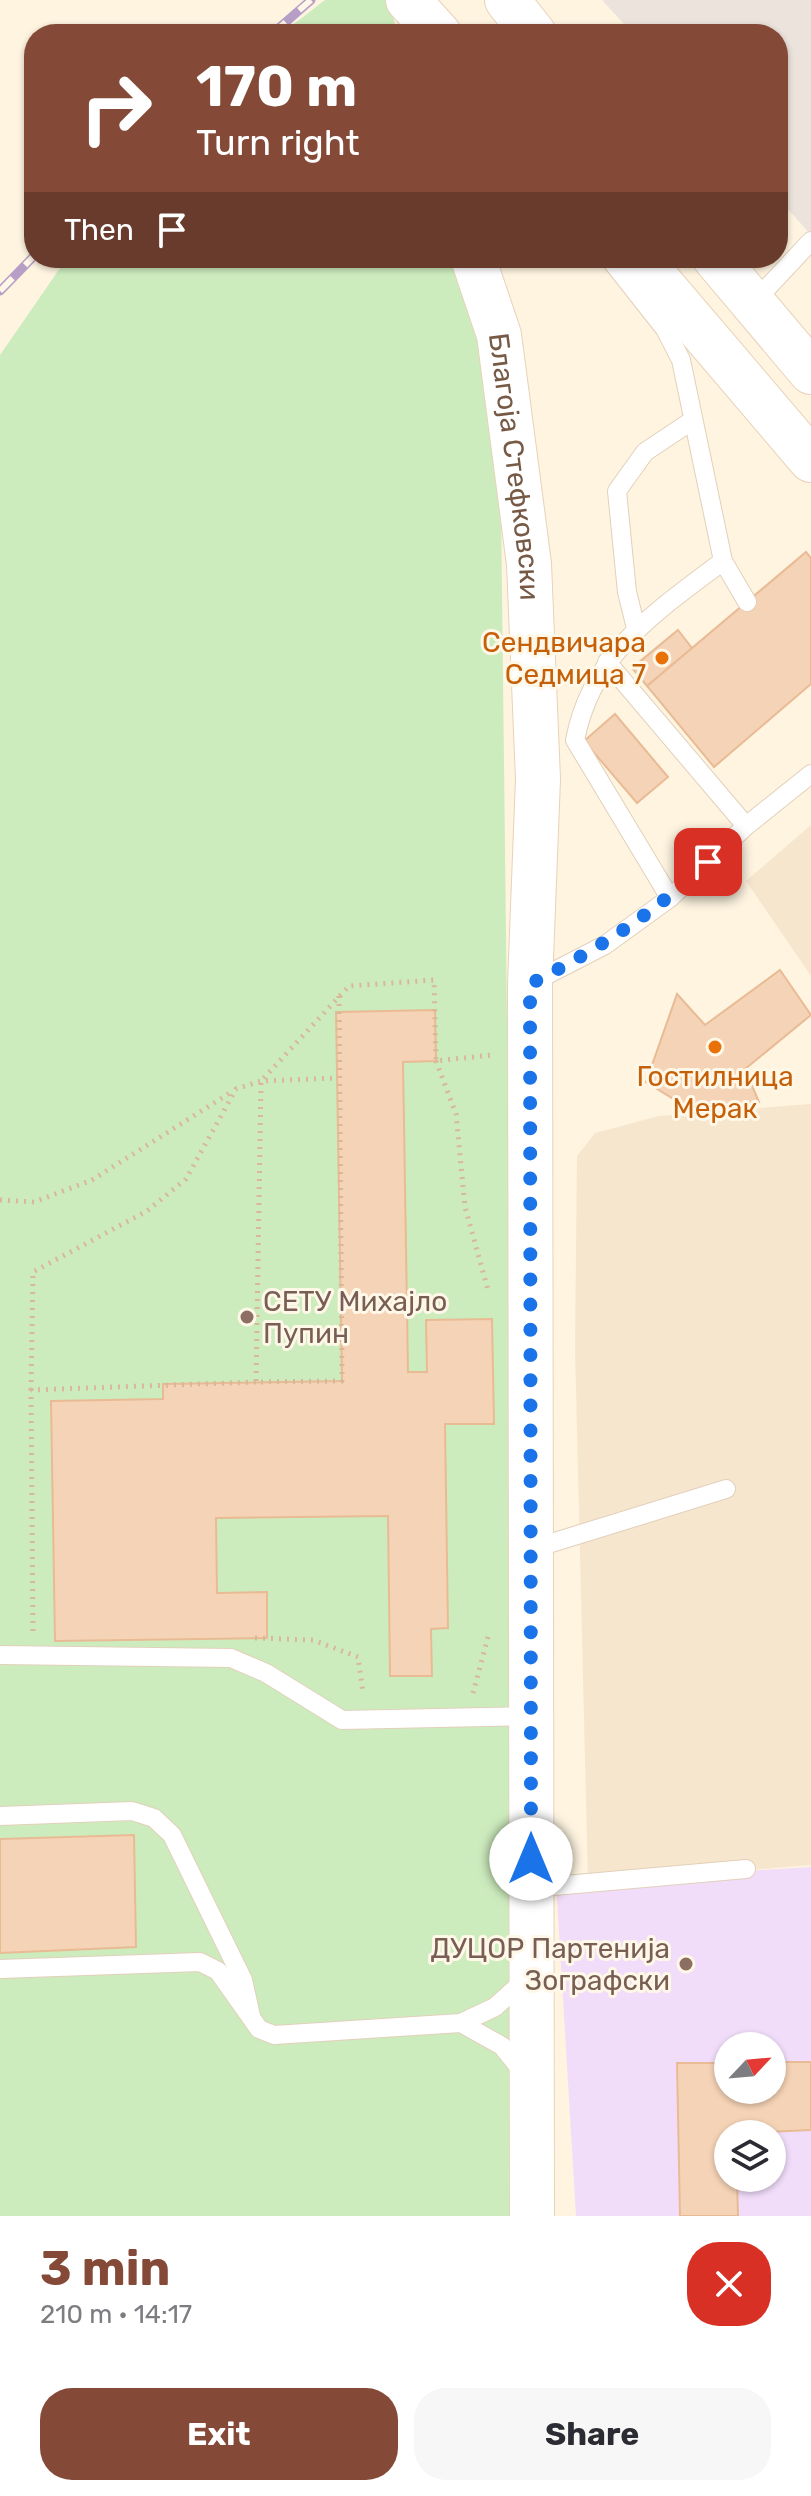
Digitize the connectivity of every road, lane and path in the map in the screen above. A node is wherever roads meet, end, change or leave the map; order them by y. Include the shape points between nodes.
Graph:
1 (388, 0) edge
2 (408, 0) edge
3 (507, 0) edge
4 (395, 24) edge
5 (430, 24) edge
6 (526, 24) edge
7 (811, 241) edge
8 (788, 266) edge
9 (476, 268) edge
10 (617, 268) edge
11 (648, 268) edge
12 (723, 268) edge
13 (786, 268) edge
14 (752, 304) junction
15 (811, 372) edge
16 (693, 420) junction
17 (811, 460) edge
18 (723, 561) junction
19 (747, 602) dead end
20 (636, 628) junction
21 (607, 662) junction
22 (811, 774) edge
23 (746, 826) junction
24 (670, 898) junction
25 (530, 984) junction
26 (339, 996) junction
27 (496, 1056) dead end
28 (436, 1061) junction
29 (337, 1078) junction
30 (261, 1081) junction
31 (236, 1089) junction
32 (0, 1200) edge
33 (490, 1304) dead end
34 (256, 1382) junction
35 (31, 1390) junction
36 (726, 1489) dead end
37 (530, 1549) junction
38 (492, 1623) dead end
39 (247, 1639) dead end
40 (34, 1643) dead end
41 (0, 1655) edge
42 (369, 1698) dead end
43 (472, 1698) dead end
44 (530, 1716) junction
45 (0, 1816) edge
46 (746, 1869) dead end
47 (531, 1888) junction
48 (532, 1942) junction
49 (0, 1969) edge
50 (251, 2016) junction
51 (461, 2023) junction
52 (532, 2083) junction
53 (532, 2216) edge

1 - 4 street
2 - 5 street
3 - 6 street
7 - 8 lane
9 - 25 street, Благоја Стефковски via 499,335 529,564 538,779
10 - 16 lane via 665,329
11 - 17 street
12 - 14 street
13 - 14 lane
14 - 15 street
16 - 18 lane
16 - 20 lane via 645,452 617,491
18 - 19 lane
18 - 20 lane
20 - 21 lane
21 - 23 lane
21 - 24 lane via 581,708 575,740
22 - 23 lane
23 - 24 lane
24 - 25 lane via 605,945
25 - 37 street, Благоја Стефковски
26 - 28 path via 349,986 434,980
26 - 29 path
26 - 30 path
27 - 28 path
28 - 33 path via 456,1114 465,1207 487,1275
29 - 30 path
29 - 34 path via 342,1381
30 - 31 path
30 - 34 path
31 - 32 path via 92,1180 34,1202
31 - 35 path via 186,1179 147,1211 33,1272
34 - 35 path
35 - 40 path
36 - 37 lane
37 - 44 street, Благоја Стефковски
38 - 43 path
39 - 42 path via 313,1640 358,1657 364,1698
41 - 44 lane via 231,1658 342,1720
44 - 47 street, Благоја Стефковски
45 - 50 lane via 132,1811 154,1818 172,1835 243,1980
46 - 47 lane
47 - 48 street, Благоја Стефковски
48 - 51 lane via 517,1987 495,2007
48 - 52 street, Благоја Стефковски
49 - 50 lane via 200,1962 218,1971
50 - 51 lane via 259,2029 274,2035
51 - 52 lane via 502,2046
52 - 53 street, Благоја Стефковски

